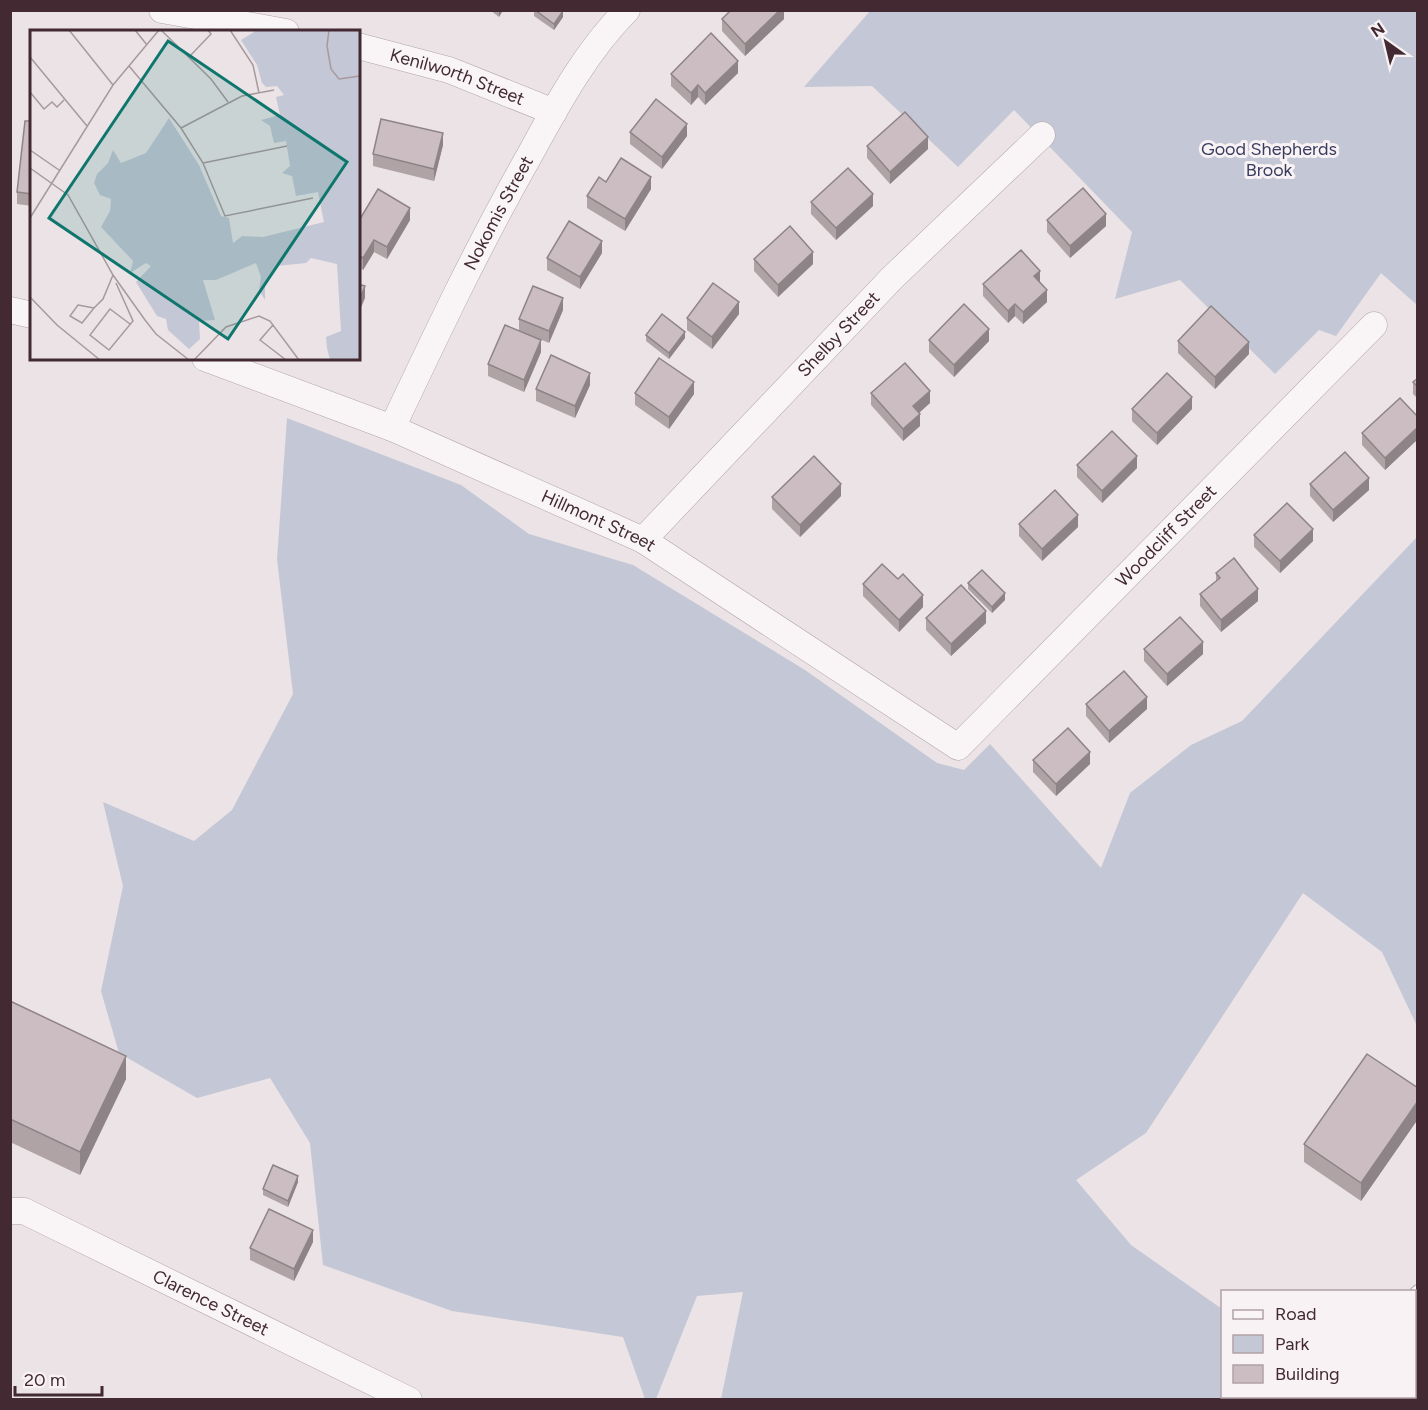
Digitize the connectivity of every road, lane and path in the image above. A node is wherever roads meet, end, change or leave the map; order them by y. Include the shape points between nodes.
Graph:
1 (627, 10) edge
2 (170, 11) edge
3 (275, 30) edge
4 (360, 47) edge
5 (554, 112) junction
6 (1042, 135) dead end
7 (10, 310) edge
8 (30, 315) edge
9 (1374, 325) dead end
10 (210, 360) edge
11 (392, 428) junction
12 (643, 540) junction
13 (957, 747) joint
14 (10, 1211) edge
15 (409, 1400) edge

1 - 5 street, Nokomis Street via 608,29
2 - 3 street
4 - 5 street, Kenilworth Street via 449,70
5 - 11 street, Nokomis Street via 458,288
6 - 12 street, Shelby Street via 892,278
7 - 8 street
9 - 13 street, Woodcliff Street
10 - 11 street, Hillmont Street
11 - 12 street, Hillmont Street
12 - 13 street, Hillmont Street
14 - 15 street, Clarence Street via 24,1211

